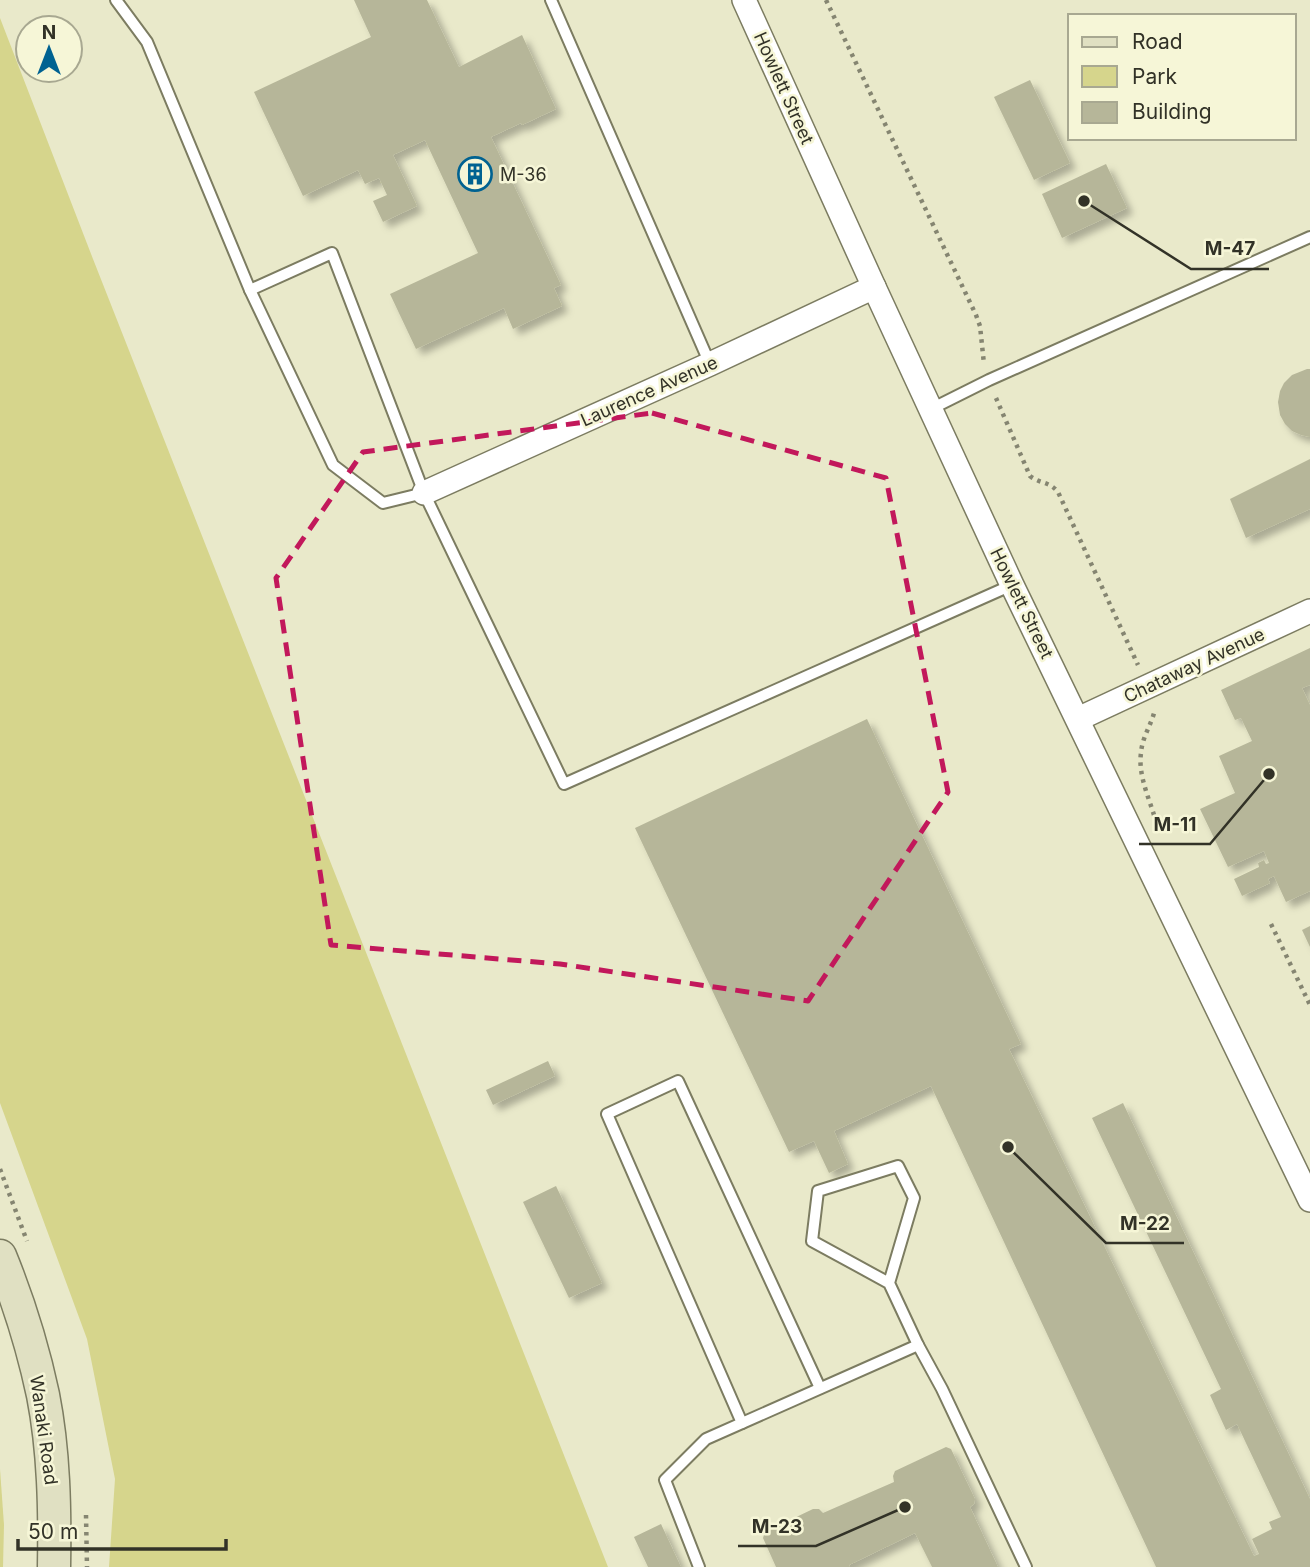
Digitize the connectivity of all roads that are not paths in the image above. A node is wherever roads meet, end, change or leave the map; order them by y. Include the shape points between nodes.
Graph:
1 (116, 0) edge
2 (551, 0) edge
3 (744, 0) edge
4 (1310, 237) edge
5 (874, 286) junction
6 (250, 290) junction
7 (710, 364) junction
8 (931, 409) junction
9 (424, 493) junction
10 (1012, 585) junction
11 (1310, 611) edge
12 (1078, 719) junction
13 (1310, 1200) edge
14 (0, 1256) edge
15 (889, 1283) junction
16 (918, 1345) junction
17 (820, 1388) junction
18 (742, 1423) junction
19 (54, 1567) edge
20 (699, 1567) edge
21 (1026, 1567) edge

1 - 6 lane via 147,42
2 - 7 lane
3 - 5 street, Howlett Street
4 - 8 lane
5 - 7 street, Laurence Avenue
5 - 8 street, Howlett Street
6 - 9 lane via 333,465 383,503
6 - 9 lane via 332,253
7 - 9 street, Laurence Avenue
8 - 10 street, Howlett Street
9 - 10 lane via 564,784
10 - 12 street, Howlett Street
11 - 12 street, Chataway Avenue
12 - 13 street, Howlett Street
14 - 19 street, Wanaki Road via 43,1395 52,1480
15 - 15 lane via 811,1241 818,1191 898,1166 914,1198
15 - 16 lane
16 - 17 lane
16 - 21 lane
17 - 18 lane
17 - 18 lane via 678,1081 607,1114
18 - 20 lane via 706,1439 665,1480

